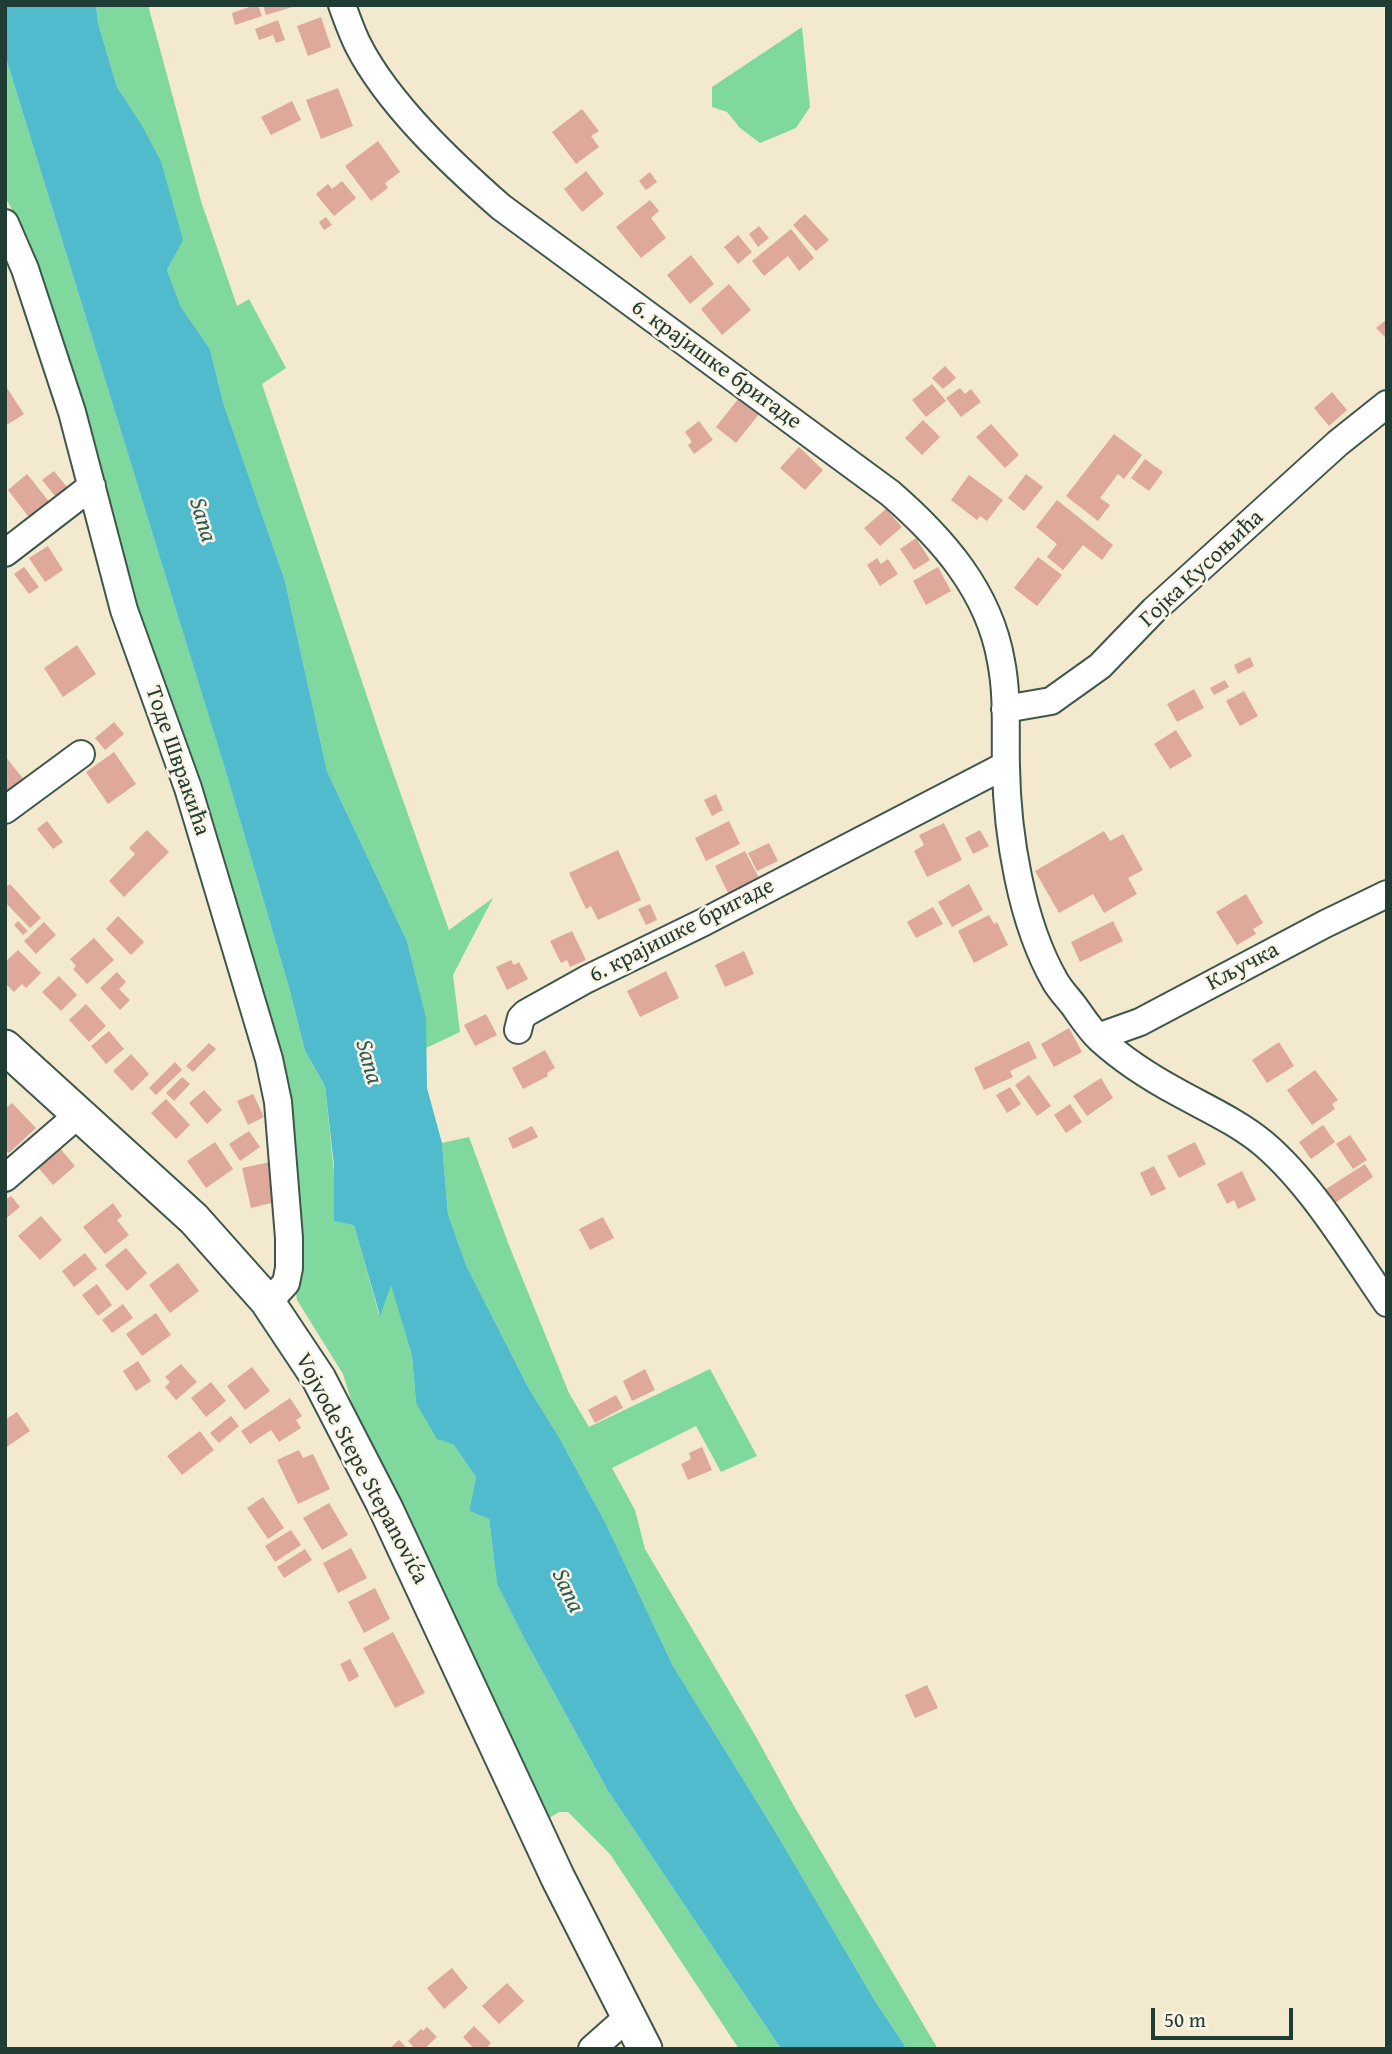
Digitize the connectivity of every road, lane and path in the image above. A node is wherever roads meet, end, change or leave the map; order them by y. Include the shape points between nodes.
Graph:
1 (342, 5) edge
2 (8, 237) edge
3 (1387, 404) edge
4 (92, 486) junction
5 (5, 553) edge
6 (1005, 709) junction
7 (81, 754) dead end
8 (1006, 765) junction
9 (5, 810) edge
10 (1387, 894) edge
11 (518, 1030) dead end
12 (1098, 1037) junction
13 (5, 1047) edge
14 (79, 1114) junction
15 (5, 1178) edge
16 (267, 1301) junction
17 (1387, 1303) edge
18 (628, 2017) junction
19 (592, 2049) edge
20 (645, 2049) edge

1 - 6 street, 6. крајишке бригаде via 359,46 380,79 477,186 890,493 942,543 987,614 1002,661
2 - 4 street, Тоде Швракића via 25,269
3 - 6 street, Гојка Кусоњића via 1154,610 1100,666 1051,701
4 - 5 street
4 - 16 street, Тоде Швракића via 124,610 188,788 269,1059 278,1102 289,1268 286,1283
6 - 8 street, 6. крајишке бригаде
7 - 9 street
8 - 11 street, 6. крајишке бригаде via 576,985 526,1013
8 - 12 street, 6. крајишке бригаде via 1013,845 1030,925 1056,983
10 - 12 street, Кључка via 1140,1022
12 - 17 street, 6. крајишке бригаде via 1157,1081 1265,1145 1306,1189
13 - 14 main road, Vojvode Stepe Stepanovića
14 - 15 street
14 - 16 main road, Vojvode Stepe Stepanovića via 194,1219
16 - 18 main road, Vojvode Stepe Stepanovića via 319,1379 386,1509
18 - 19 street
18 - 20 main road, Vojvode Stepe Stepanovića

